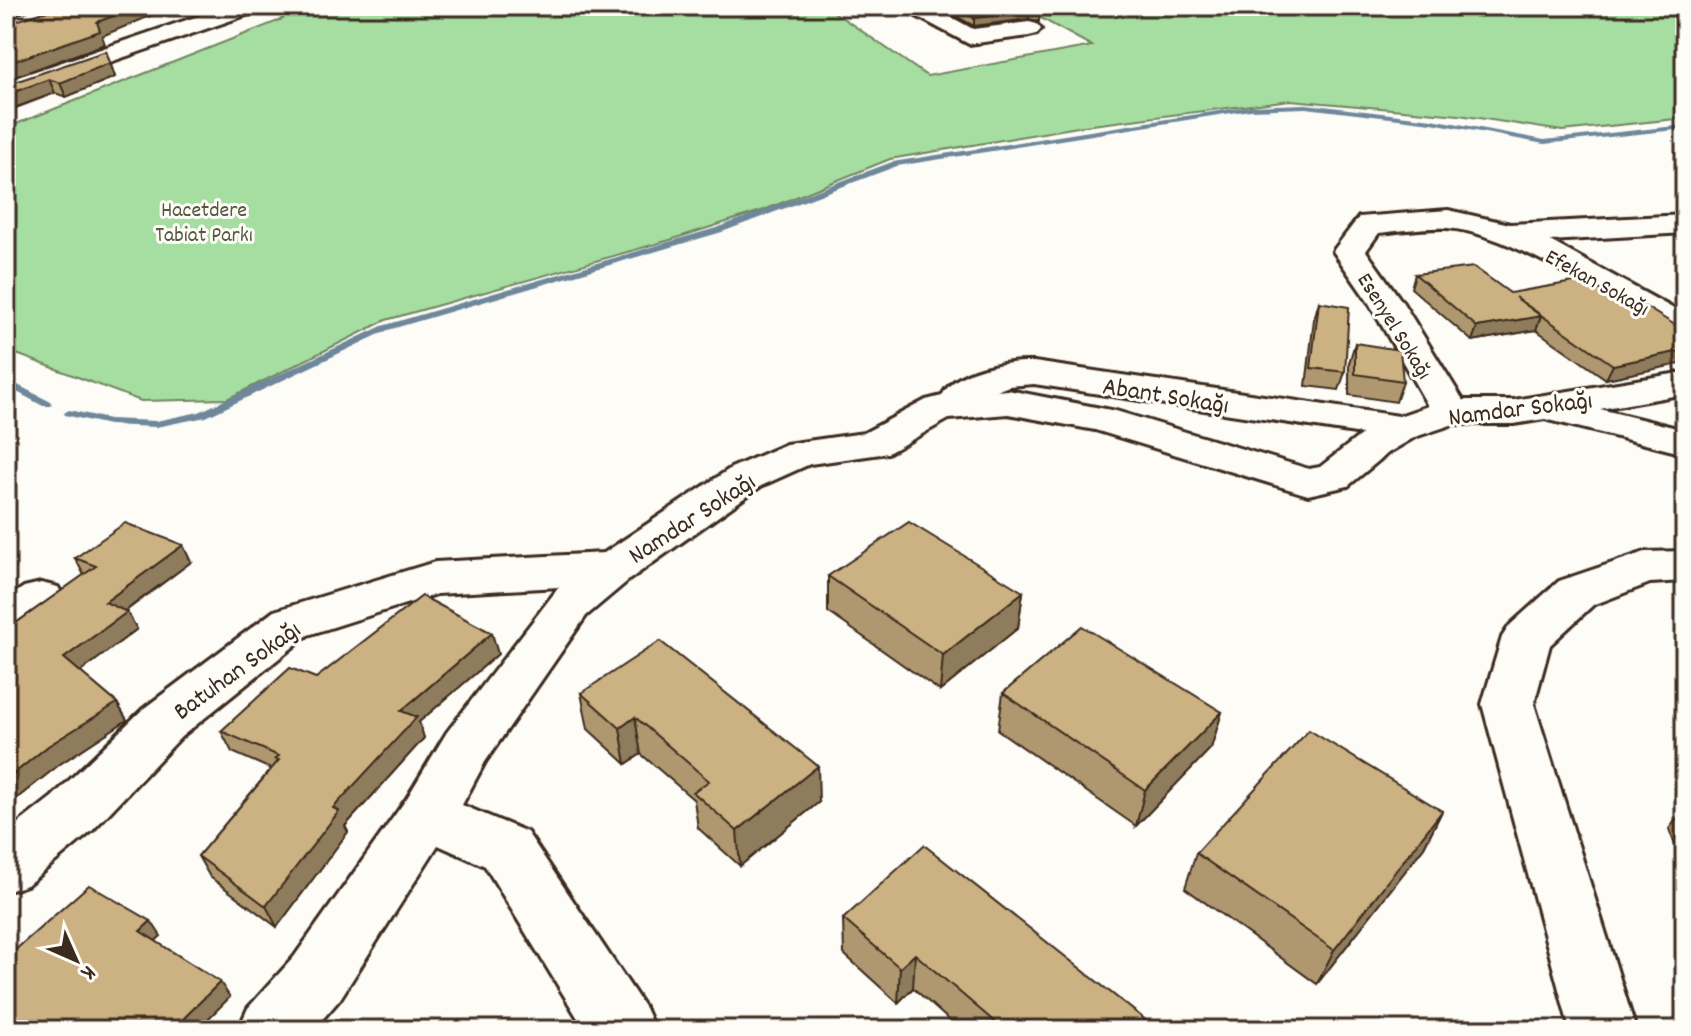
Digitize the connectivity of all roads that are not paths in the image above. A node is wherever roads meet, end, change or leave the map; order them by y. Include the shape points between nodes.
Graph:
1 (246, 6) edge
2 (915, 6) edge
3 (1029, 29) dead end
4 (6, 90) edge
5 (1685, 224) edge
6 (1510, 234) junction
7 (1685, 330) edge
8 (1685, 383) edge
9 (1543, 407) junction
10 (940, 408) junction
11 (1451, 412) junction
12 (1401, 428) junction
13 (1685, 442) edge
14 (1685, 566) edge
15 (614, 568) junction
16 (427, 815) junction
17 (6, 867) edge
18 (271, 1030) edge
19 (622, 1030) edge
20 (1603, 1030) edge

1 - 4 street
2 - 3 street via 969,37
5 - 6 street, Esenyel Sokağı
6 - 7 street, Efekan Sokağı
6 - 11 street, Esenyel Sokağı via 1448,219 1370,224 1349,251
8 - 9 street, Namdar Sokağı
9 - 11 street, Namdar Sokağı
9 - 13 street
10 - 12 street, Abant Sokağı via 986,379 1017,372
10 - 12 street, Namdar Sokağı via 1008,402 1102,419 1308,482 1333,477
10 - 15 street, Namdar Sokağı via 874,444 801,453 746,477
11 - 12 street, Namdar Sokağı
14 - 20 street via 1645,568 1576,593 1527,637 1508,704
15 - 16 street, Namdar Sokağı via 569,604 466,747
15 - 17 street, Batuhan Sokağı via 435,578 291,623 162,723 72,814
16 - 18 street, Namdar Sokağı via 317,978
16 - 19 street via 506,849

